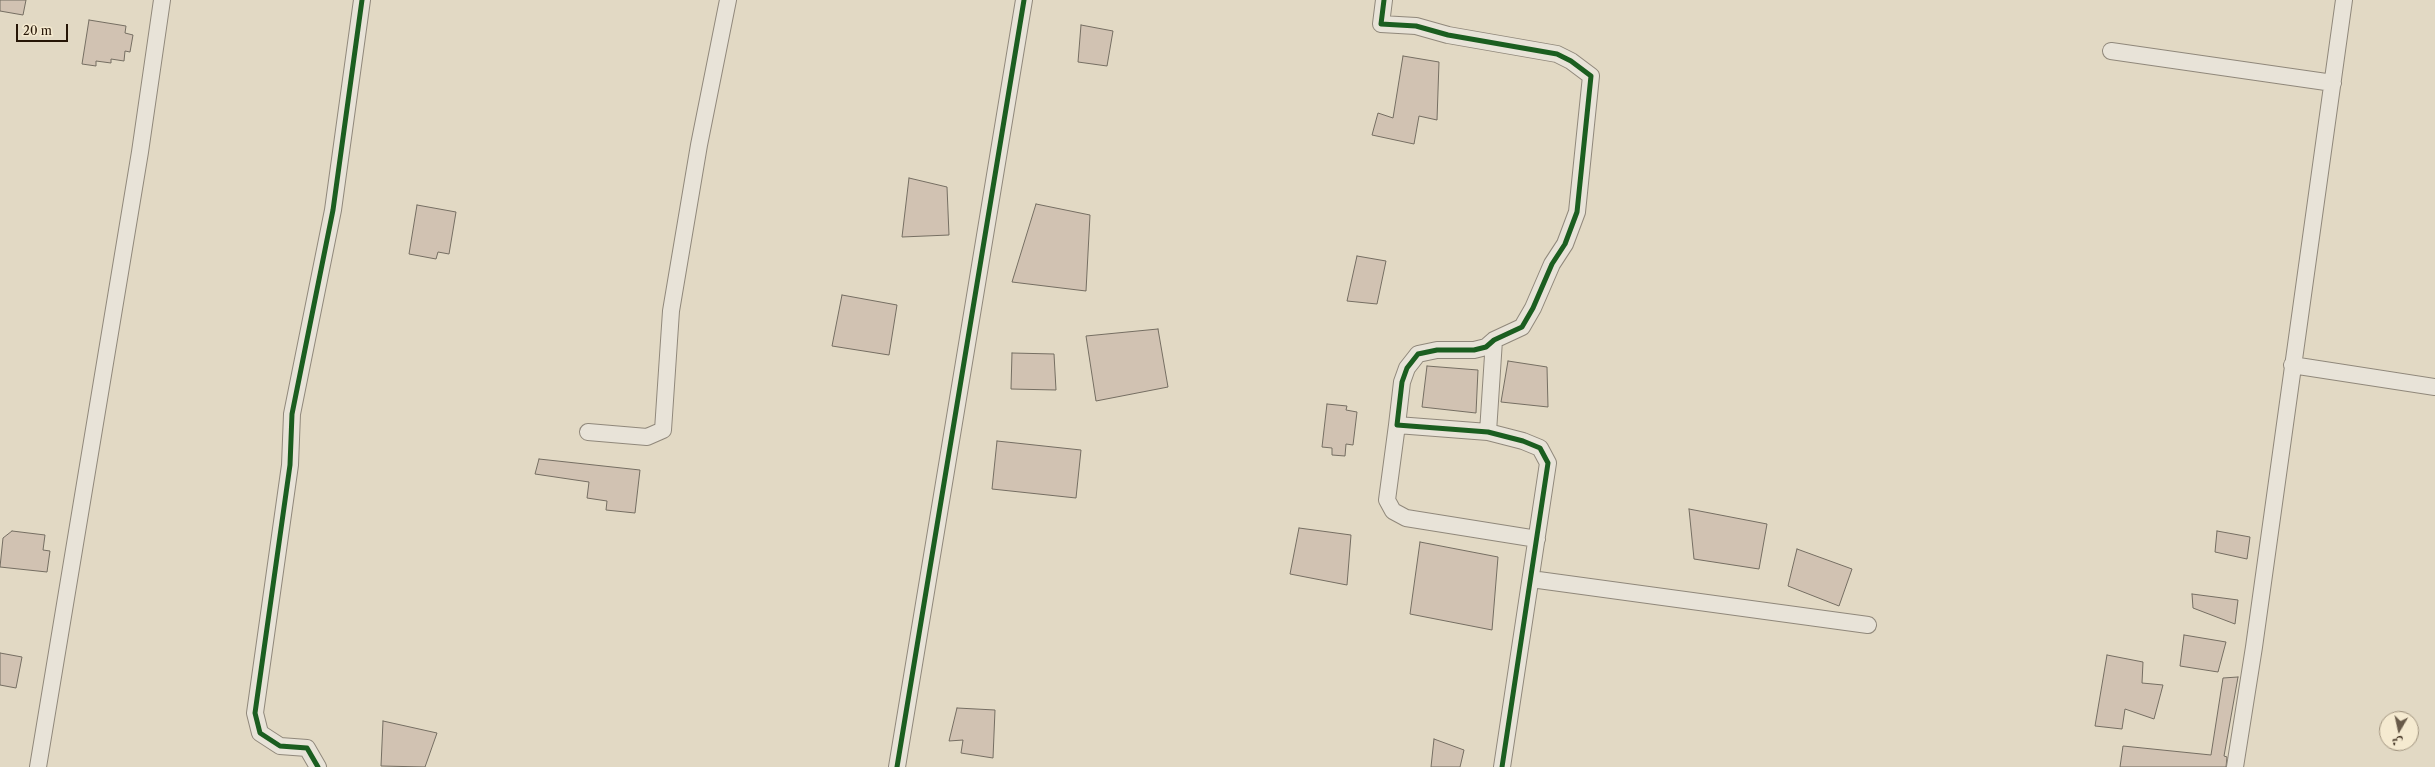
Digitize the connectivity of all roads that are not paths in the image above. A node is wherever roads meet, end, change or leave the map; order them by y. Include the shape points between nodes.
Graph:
1 (162, 0) edge
2 (362, 0) edge
3 (728, 0) edge
4 (1024, 0) edge
5 (1384, 0) edge
6 (2344, 0) edge
7 (2111, 51) dead end
8 (2333, 83) junction
9 (1494, 340) junction
10 (2292, 365) junction
11 (2435, 387) edge
12 (1397, 425) junction
13 (588, 432) dead end
14 (1488, 432) junction
15 (1537, 539) junction
16 (1531, 580) junction
17 (1868, 625) dead end
18 (38, 767) edge
19 (318, 767) edge
20 (897, 767) edge
21 (1502, 767) edge
22 (2235, 767) edge

1 - 18 street via 140,152
2 - 19 street via 333,210 292,414 290,465 255,713 260,733 280,746 307,748
3 - 13 street via 699,145 672,311 663,430 647,436
4 - 20 street
5 - 9 street via 1381,24 1416,26 1448,35 1557,54 1591,76 1577,212 1565,244 1552,264 1522,327
6 - 8 street
7 - 8 street
8 - 10 street
9 - 12 street via 1486,347 1474,350 1437,350 1418,354 1407,368 1402,382
9 - 14 street
10 - 11 street
10 - 22 street
12 - 14 street
12 - 15 street via 1387,500 1393,511 1406,518
14 - 15 street via 1540,448 1548,463
15 - 16 street
16 - 17 street
16 - 21 street

